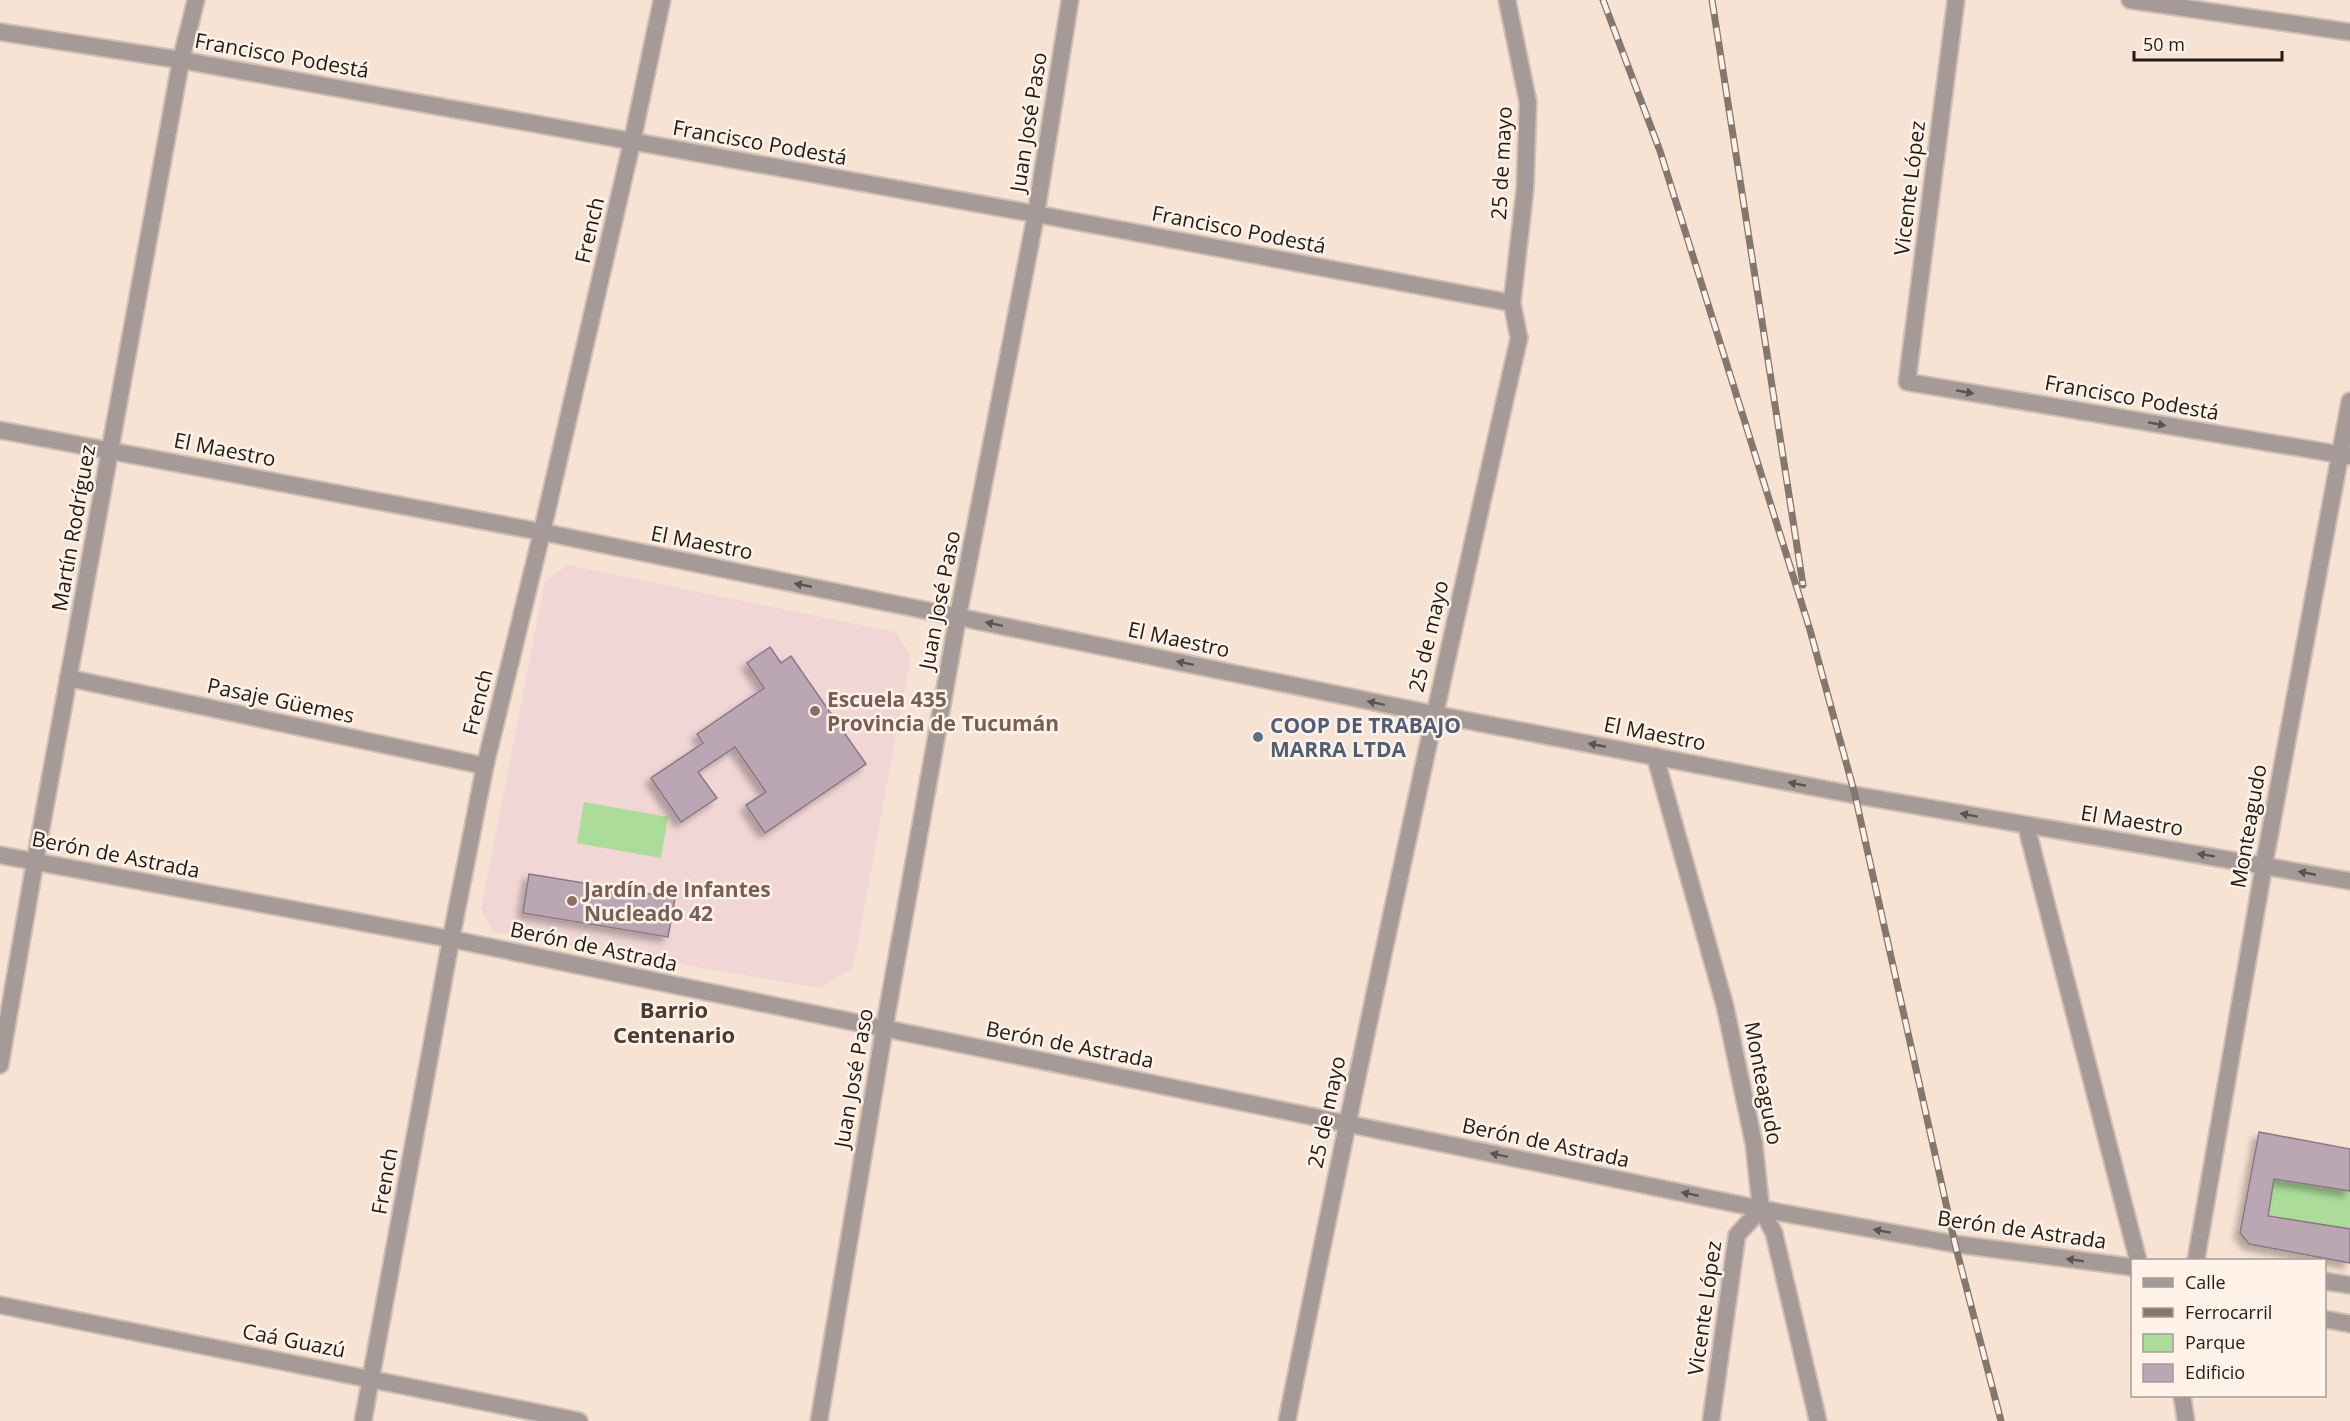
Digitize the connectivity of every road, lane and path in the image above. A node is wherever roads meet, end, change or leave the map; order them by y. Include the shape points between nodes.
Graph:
1 (196, 0) edge
2 (662, 0) edge
3 (1070, 0) edge
4 (1507, 0) edge
5 (1956, 0) edge
6 (2130, 0) edge
7 (0, 32) edge
8 (2350, 32) edge
9 (181, 60) junction
10 (632, 142) junction
11 (1036, 214) junction
12 (1512, 303) junction
13 (1907, 382) joint
14 (2350, 402) edge
15 (0, 430) edge
16 (110, 450) junction
17 (2345, 455) edge
18 (542, 532) junction
19 (958, 616) junction
20 (68, 678) junction
21 (1433, 714) junction
22 (1654, 756) junction
23 (484, 766) junction
24 (2026, 825) junction
25 (0, 855) edge
26 (35, 862) junction
27 (2264, 865) junction
28 (2350, 881) edge
29 (451, 939) junction
30 (884, 1030) junction
31 (0, 1065) edge
32 (1347, 1123) junction
33 (1761, 1209) junction
34 (2138, 1259) edge
35 (2196, 1259) edge
36 (2131, 1267) edge
37 (2326, 1281) edge
38 (2350, 1285) edge
39 (0, 1305) edge
40 (2326, 1319) edge
41 (2350, 1324) edge
42 (371, 1378) junction
43 (2182, 1397) edge
44 (363, 1421) edge
45 (579, 1421) edge
46 (819, 1421) edge
47 (1287, 1421) edge
48 (1711, 1421) edge
49 (1818, 1421) edge
50 (2186, 1421) edge

1 - 9 street, Martín Rodríguez
2 - 10 street, French
3 - 11 street, Juan José Paso
4 - 12 street, 25 de mayo via 1528,102 1525,189
5 - 13 street, Vicente López
6 - 8 street
7 - 9 street, Francisco Podestá
9 - 10 street, Francisco Podestá
9 - 16 street, Martín Rodríguez
10 - 11 street, Francisco Podestá
10 - 18 street, French
11 - 12 street, Francisco Podestá
11 - 19 street, Juan José Paso
12 - 21 street, 25 de mayo via 1519,338
13 -> 17 street, Francisco Podestá
14 - 17 street, Monteagudo
15 - 16 street, El Maestro
16 - 18 street, El Maestro
16 - 20 street, Martín Rodríguez
17 - 27 street, Monteagudo
19 -> 18 street, El Maestro
18 - 23 street, French
21 -> 19 street, El Maestro
19 - 30 street, Juan José Paso
20 - 23 street, Pasaje Güemes
20 - 26 street, Martín Rodríguez
22 -> 21 street, El Maestro
21 - 32 street, 25 de mayo
24 -> 22 street, El Maestro
22 - 33 street, Monteagudo via 1725,1006 1754,1143
23 - 29 street, French
27 -> 24 street, El Maestro
24 - 34 street
25 - 26 street, Berón de Astrada
26 - 29 street, Berón de Astrada
26 - 31 street, Martín Rodríguez
28 -> 27 street, El Maestro
27 - 35 street, Monteagudo
29 - 30 street, Berón de Astrada
29 - 42 street, French
30 - 32 street, Berón de Astrada
30 - 46 street, Juan José Paso
33 -> 32 street, Berón de Astrada
32 - 47 street, 25 de mayo
36 -> 33 street, Berón de Astrada via 1955,1244
33 - 48 street, Vicente López via 1737,1235
33 - 49 street, Monteagudo via 1774,1233
37 - 38 street
39 - 42 street, Caá Guazú
40 - 41 street
42 - 44 street, French
42 - 45 street, Caá Guazú
43 - 50 street

